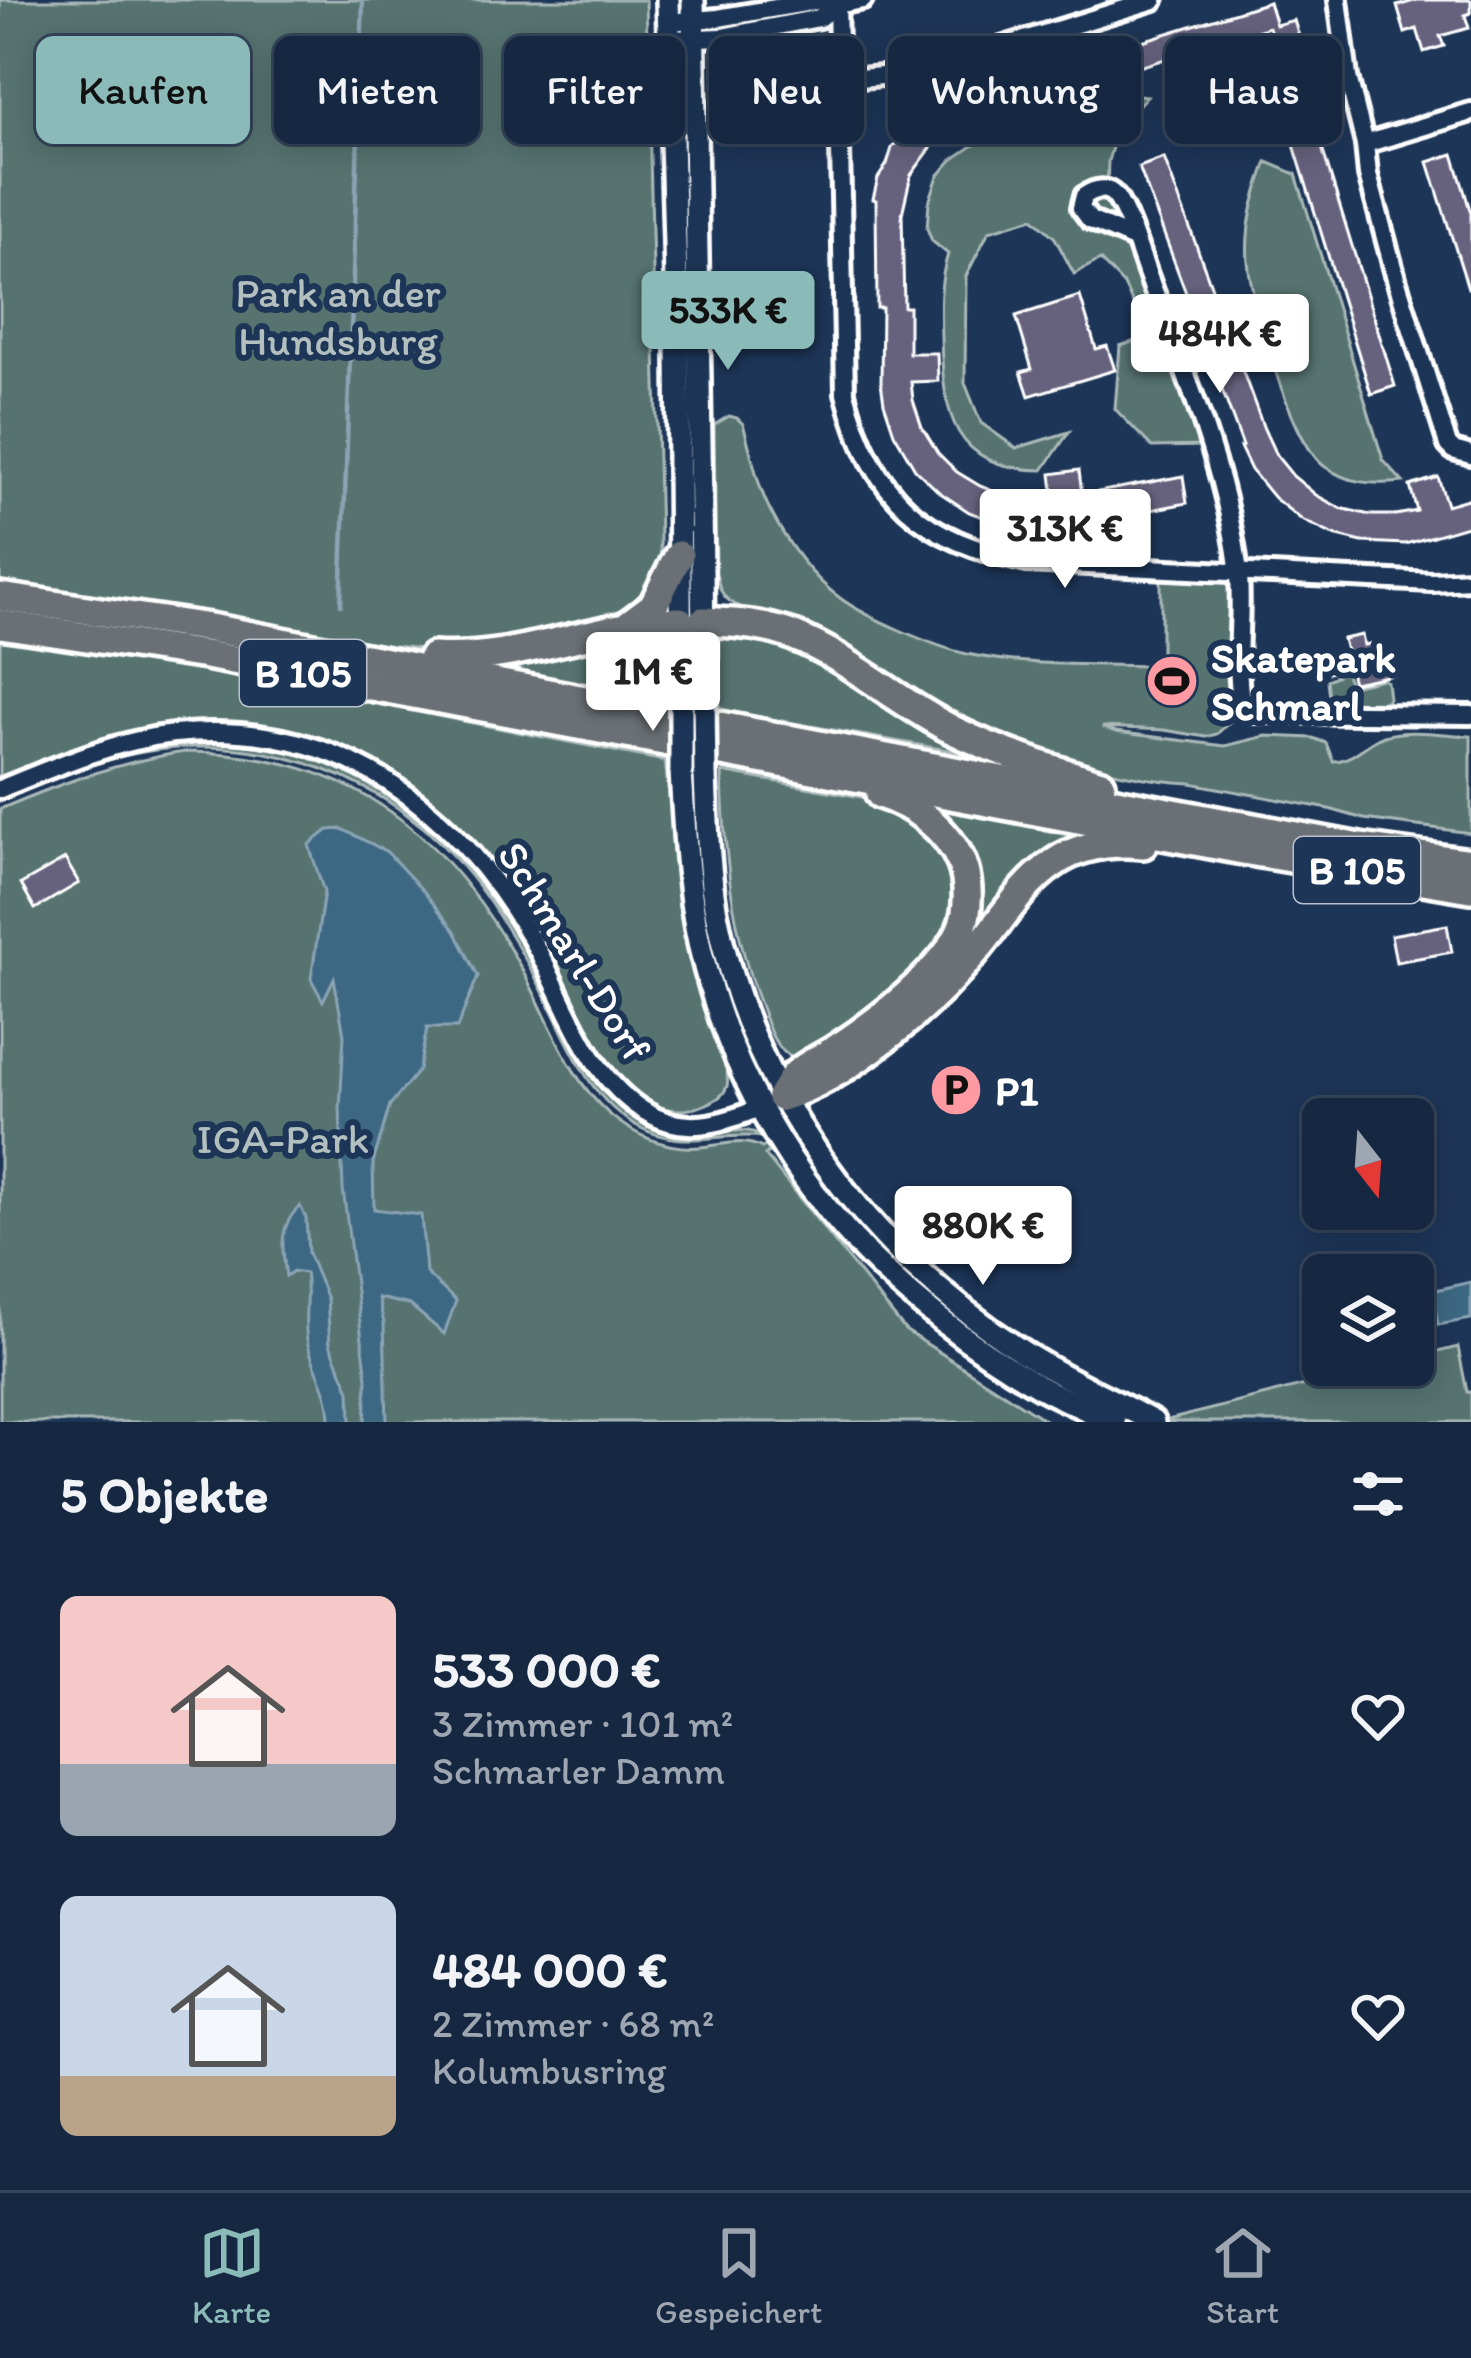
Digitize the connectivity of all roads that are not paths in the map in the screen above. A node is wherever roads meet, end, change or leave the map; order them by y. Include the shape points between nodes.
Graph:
1 (862, 0) edge
2 (1154, 0) edge
3 (1339, 0) edge
4 (837, 2) edge
5 (669, 20) edge
6 (693, 20) edge
7 (837, 36) edge
8 (864, 78) edge
9 (1471, 112) edge
10 (839, 144) edge
11 (1365, 144) junction
12 (1134, 239) dead end
13 (1471, 455) edge
14 (679, 555) junction
15 (1239, 571) junction
16 (1471, 580) edge
17 (0, 597) edge
18 (692, 621) junction
19 (0, 624) edge
20 (624, 626) junction
21 (316, 648) junction
22 (692, 699) junction
23 (1471, 715) edge
24 (798, 766) junction
25 (0, 789) edge
26 (1147, 808) junction
27 (1243, 850) junction
28 (1471, 863) edge
29 (1471, 888) edge
30 (770, 1103) junction
31 (1114, 1422) edge
32 (1153, 1422) edge

1 - 4 street
2 - 8 street via 943,64
3 - 11 street
4 - 6 street via 818,19 722,37
4 - 7 street
5 - 6 street
5 - 14 street
6 - 18 street
9 - 11 street
10 - 15 street via 845,393 854,429 895,497 935,531 992,555
11 - 13 street via 1448,445
12 - 15 street via 1220,478
14 - 18 street
14 - 20 highway via 653,606
15 - 16 street
15 - 23 street via 1246,710
17 - 21 highway, B 105
18 - 20 highway
18 - 22 street
18 - 22 street via 704,658
18 - 26 highway via 793,635 952,729 1122,791
19 - 24 highway, B 105
20 - 21 highway via 486,656
21 - 26 highway, B 105
22 - 30 street, bridge via 720,929
22 - 30 street, bridge via 681,771 705,968 738,1065
24 - 27 highway, B 105
24 - 30 highway via 824,783 912,807 949,841 967,888 962,927 939,963 884,1014 796,1073
25 - 30 street, Schmarl-Dorf via 88,754 172,734 277,739 324,751 444,822 492,876 596,1062 628,1100 662,1121 697,1126
26 - 28 highway, B 105
27 - 29 highway, B 105
27 - 30 highway via 1212,855 1123,843 1064,857 1031,882 910,1017 806,1090
30 - 31 street via 773,1136 878,1266 1000,1363
30 - 32 street via 910,1265 955,1303 1024,1353

